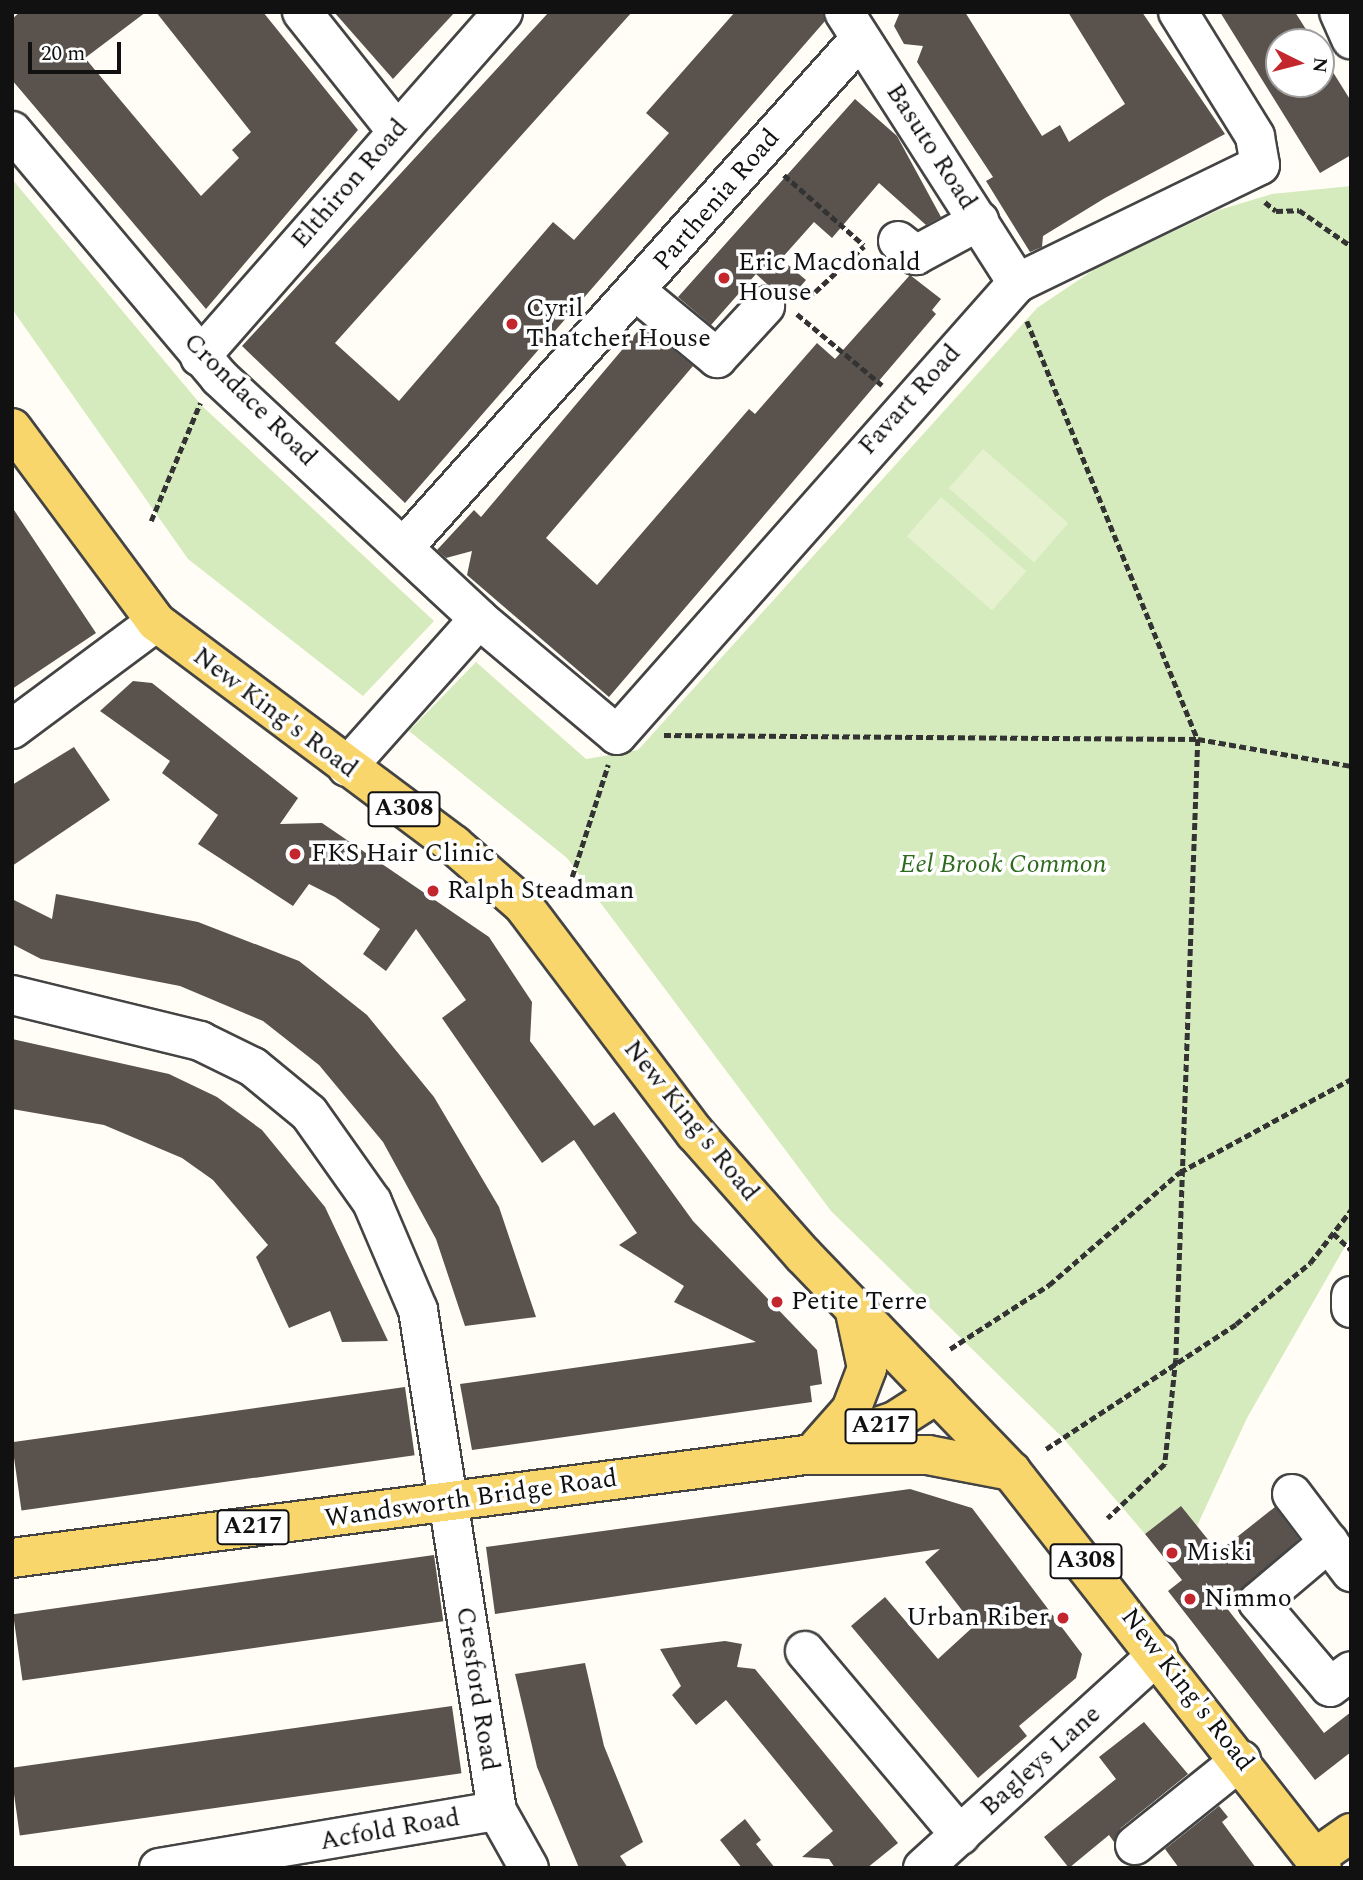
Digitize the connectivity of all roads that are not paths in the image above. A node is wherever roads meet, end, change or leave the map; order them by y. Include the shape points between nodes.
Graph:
1 (302, 12) edge
2 (503, 12) edge
3 (1178, 12) edge
4 (1339, 12) edge
5 (852, 26) edge
6 (1351, 39) edge
7 (396, 130) junction
8 (12, 131) edge
9 (979, 220) junction
10 (879, 247) road end
11 (1017, 283) junction
12 (637, 292) junction
13 (765, 306) dead end
14 (210, 367) junction
15 (12, 428) edge
16 (404, 547) junction
17 (479, 619) junction
18 (156, 622) junction
19 (12, 730) edge
20 (617, 735) joint
21 (347, 767) junction
22 (12, 995) edge
23 (853, 1307) junction
24 (937, 1394) junction
25 (812, 1450) junction
26 (1011, 1471) junction
27 (1292, 1494) dead end
28 (452, 1502) junction
29 (1340, 1557) edge
30 (12, 1558) edge
31 (805, 1651) dead end
32 (1158, 1654) junction
33 (1351, 1671) edge
34 (1241, 1760) junction
35 (497, 1811) junction
36 (1351, 1833) edge
37 (960, 1835) junction
38 (1135, 1845) dead end
39 (1319, 1863) edge
40 (159, 1868) edge
41 (529, 1868) edge
42 (923, 1868) edge

1 - 7 street
2 - 7 street, Elthiron Road
3 - 11 street, Favart Road via 1250,164
4 - 6 street
5 - 9 street, Basuto Road
5 - 12 street, Parthenia Road via 757,151
7 - 14 street, Elthiron Road
8 - 14 street, Crondace Road
9 - 10 street via 916,255
9 - 11 street, Basuto Road
11 - 20 street, Favart Road via 904,404
12 - 13 street via 717,358
12 - 16 street, Parthenia Road
14 - 16 street, Crondace Road
15 - 18 main road, New King's Road / A308
16 - 17 street, Crondace Road
17 - 20 street, Crondace Road
17 - 21 street
18 - 19 street
18 - 21 main road, New King's Road / A308
21 - 23 main road, New King's Road / A308 via 523,905 695,1133
22 - 28 street, Cresford Road via 200,1041 253,1067 309,1113 372,1202 418,1310
23 - 24 main road, New King's Road / A308
23 - 25 main road via 868,1351 867,1368 851,1410
24 - 25 main road, A217 via 895,1421
24 - 26 main road, New King's Road / A308
25 - 26 main road via 928,1455
25 - 28 main road, Wandsworth Bridge Road / A217
26 - 32 main road, New King's Road / A308
27 - 29 street
28 - 30 main road, Wandsworth Bridge Road / A217
28 - 35 street, Cresford Road
29 - 33 street via 1258,1602 1330,1687
31 - 37 street
32 - 34 main road, New King's Road / A308
32 - 37 street, Bagleys Lane
34 - 38 street
34 - 39 main road, New King's Road / A308
35 - 40 street, Acfold Road
35 - 41 street, Cresford Road
36 - 39 main road
37 - 42 street, Bagleys Lane

